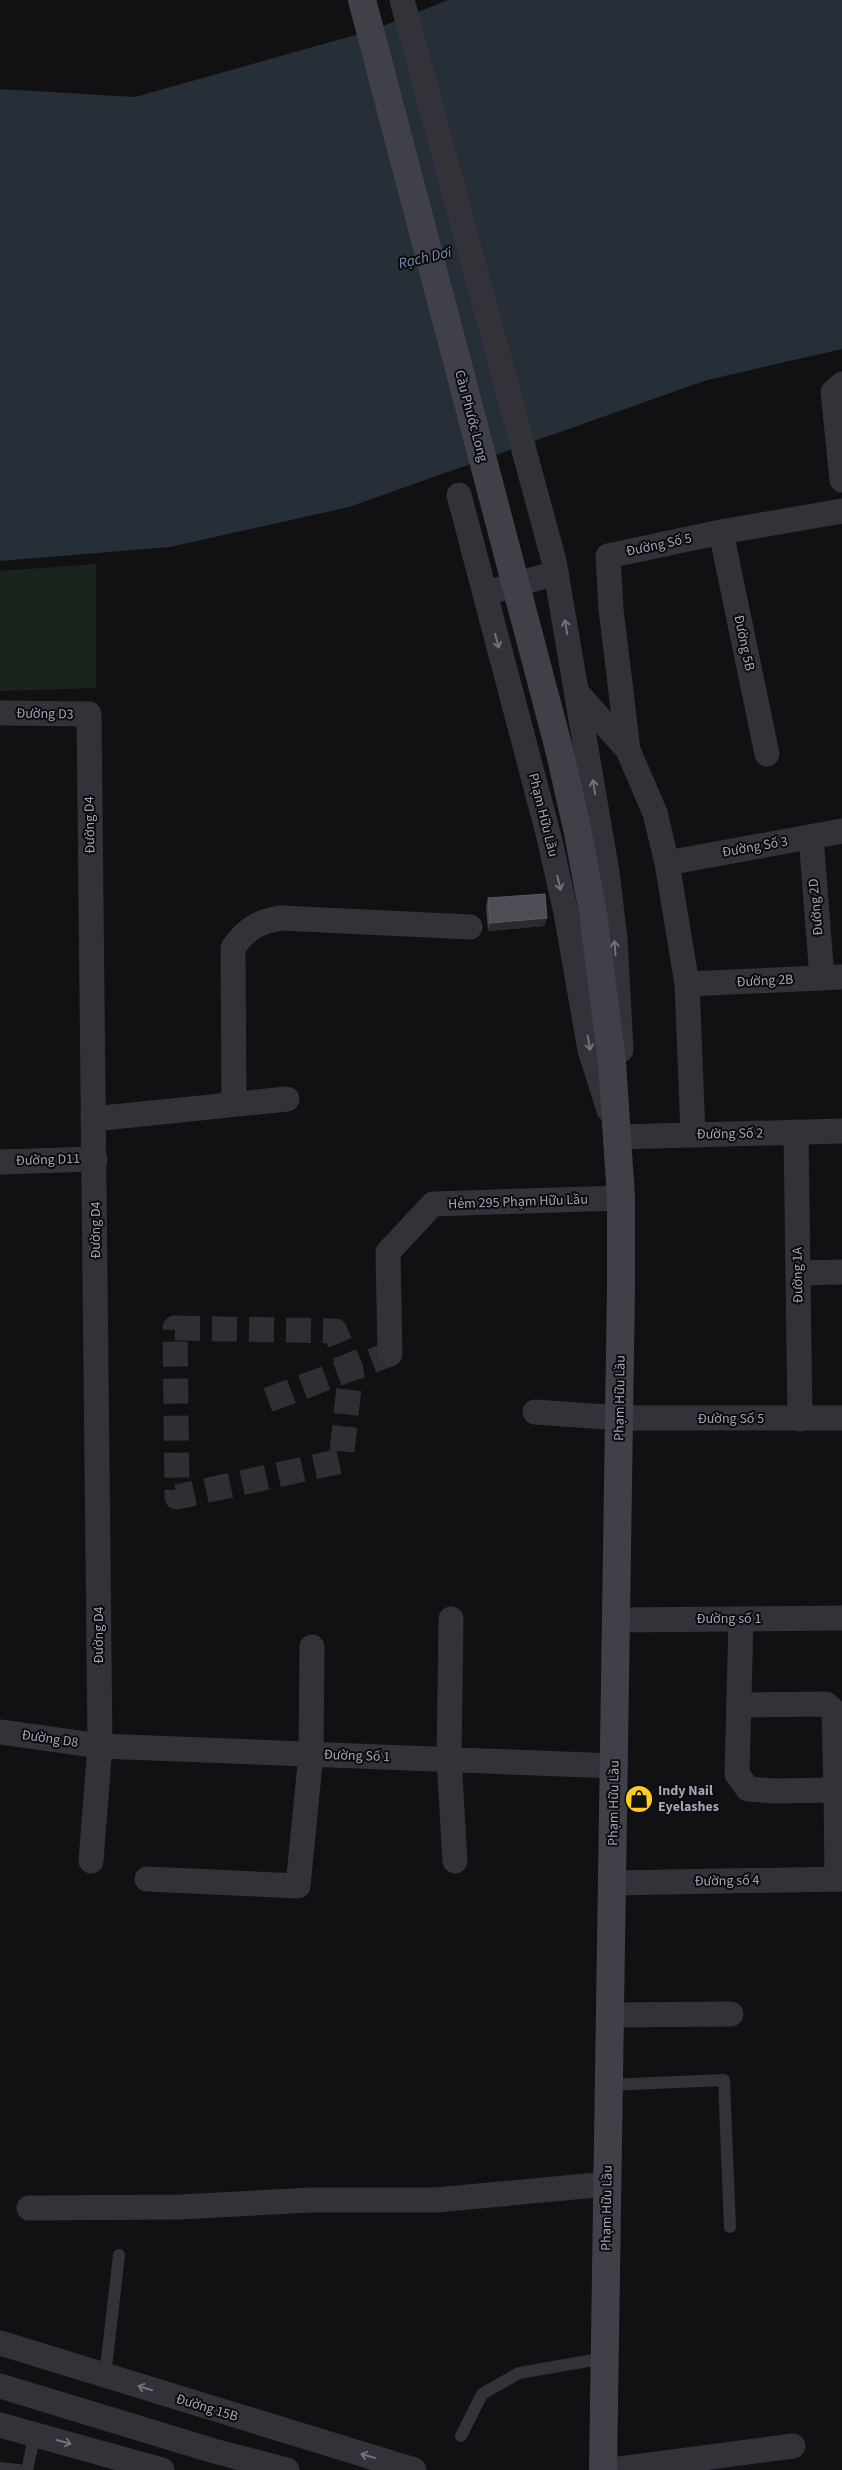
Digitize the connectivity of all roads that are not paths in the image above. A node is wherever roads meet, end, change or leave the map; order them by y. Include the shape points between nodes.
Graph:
1 (362, 0) edge
2 (402, 0) edge
3 (842, 384) edge
4 (842, 480) edge
5 (459, 495) dead end
6 (842, 511) edge
7 (721, 532) junction
8 (555, 567) junction
9 (485, 594) junction
10 (578, 694) junction
11 (0, 713) edge
12 (89, 714) joint
13 (628, 750) junction
14 (767, 754) dead end
15 (842, 831) edge
16 (578, 833) joint
17 (811, 837) junction
18 (667, 863) junction
19 (470, 927) dead end
20 (832, 978) edge
21 (688, 984) junction
22 (287, 1099) dead end
23 (234, 1104) junction
24 (93, 1119) junction
25 (842, 1131) edge
26 (796, 1132) junction
27 (693, 1134) junction
28 (618, 1137) junction
29 (96, 1159) junction
30 (0, 1162) edge
31 (620, 1198) junction
32 (842, 1272) edge
33 (798, 1273) junction
34 (390, 1354) dead end
35 (535, 1412) dead end
36 (620, 1418) junction
37 (842, 1418) edge
38 (800, 1419) junction
39 (842, 1618) edge
40 (451, 1619) dead end
41 (741, 1619) junction
42 (616, 1620) junction
43 (312, 1647) dead end
44 (739, 1705) junction
45 (838, 1731) edge
46 (0, 1732) edge
47 (100, 1746) junction
48 (311, 1754) junction
49 (449, 1760) junction
50 (614, 1766) junction
51 (836, 1790) junction
52 (91, 1861) dead end
53 (455, 1861) dead end
54 (146, 1879) dead end
55 (840, 1879) edge
56 (612, 1882) junction
57 (731, 2014) dead end
58 (610, 2015) junction
59 (609, 2085) junction
60 (607, 2184) junction
61 (29, 2208) dead end
62 (730, 2226) dead end
63 (119, 2254) dead end
64 (0, 2344) edge
65 (605, 2358) junction
66 (105, 2376) junction
67 (0, 2386) edge
68 (0, 2424) edge
69 (35, 2434) junction
70 (461, 2436) dead end
71 (794, 2446) dead end
72 (0, 2468) edge
73 (19, 2470) edge
74 (27, 2470) edge
75 (162, 2470) edge
76 (287, 2470) edge
77 (414, 2470) edge
78 (603, 2470) edge
79 (612, 2470) edge

1 - 16 main road, Cầu Phước Long via 555,734
2 - 8 street
3 - 4 street via 833,392
5 - 9 street, Phạm Hữu Lầu
6 - 7 street, Đường Số 5
7 - 13 street, Đường Số 5 via 608,556
7 - 14 street, Đường 5B
8 - 9 street
10 -> 8 street, Phạm Hữu Lầu
9 -> 28 street, Phạm Hữu Lầu via 549,837 590,1050
10 - 13 street
28 -> 10 street, Phạm Hữu Lầu via 622,1072 608,872
11 - 12 street, Đường D3
12 - 24 street, Đường D4
13 - 18 street via 655,813
15 - 17 street, Đường Số 3
16 - 28 main road, Phạm Hữu Lầu via 604,987
17 - 18 street, Đường Số 3
17 - 20 street, Đường 2D
18 - 21 street
19 - 23 street via 281,918 253,926 232,948
20 - 21 street, Đường 2B
21 - 27 street
22 - 23 street
23 - 24 street
24 - 29 street, Đường D4
25 - 26 street, Đường Số 2
26 - 27 street, Đường Số 2
26 - 33 street, Đường 1A
27 - 28 street, Đường Số 2
28 - 31 main road, Phạm Hữu Lầu
29 - 30 street, Đường D11
29 - 47 street, Đường D4
31 - 34 street, Hẻm 295 Phạm Hữu Lầu via 433,1204 388,1252
31 - 36 main road, Phạm Hữu Lầu
32 - 33 street
33 - 38 street, Đường 1A
35 - 36 street, Đường Số 5
36 - 38 street, Đường Số 5
36 - 42 main road, Phạm Hữu Lầu
37 - 38 street, Đường Số 5
39 - 41 street, Đường số 1
40 - 49 street
41 - 42 street, Đường số 1
41 - 44 street
42 - 50 main road, Phạm Hữu Lầu
43 - 48 street
44 - 45 street via 826,1704 834,1711
44 - 51 street via 737,1774 748,1788 774,1792
45 - 51 street
46 - 47 street, Đường D8
47 - 48 street, Đường Số 1
47 - 52 street, Đường D4
48 - 49 street, Đường Số 1
48 - 54 street via 298,1886
49 - 50 street, Đường Số 1
49 - 53 street
50 - 56 main road, Phạm Hữu Lầu
51 - 55 street
55 - 56 street, Đường số 4
56 - 58 main road, Phạm Hữu Lầu
57 - 58 street
58 - 59 main road, Phạm Hữu Lầu
59 - 60 main road, Phạm Hữu Lầu
59 - 62 lane via 724,2080
60 - 61 street via 436,2200
60 - 65 main road, Phạm Hữu Lầu
63 - 66 lane
64 - 66 street, Đường 15B
65 - 70 lane via 519,2373 482,2394
65 - 78 main road, Phạm Hữu Lầu
77 -> 66 street, Đường 15B
67 - 76 street
68 - 69 street
69 - 74 lane
69 -> 75 street
71 - 79 street
72 - 73 lane

